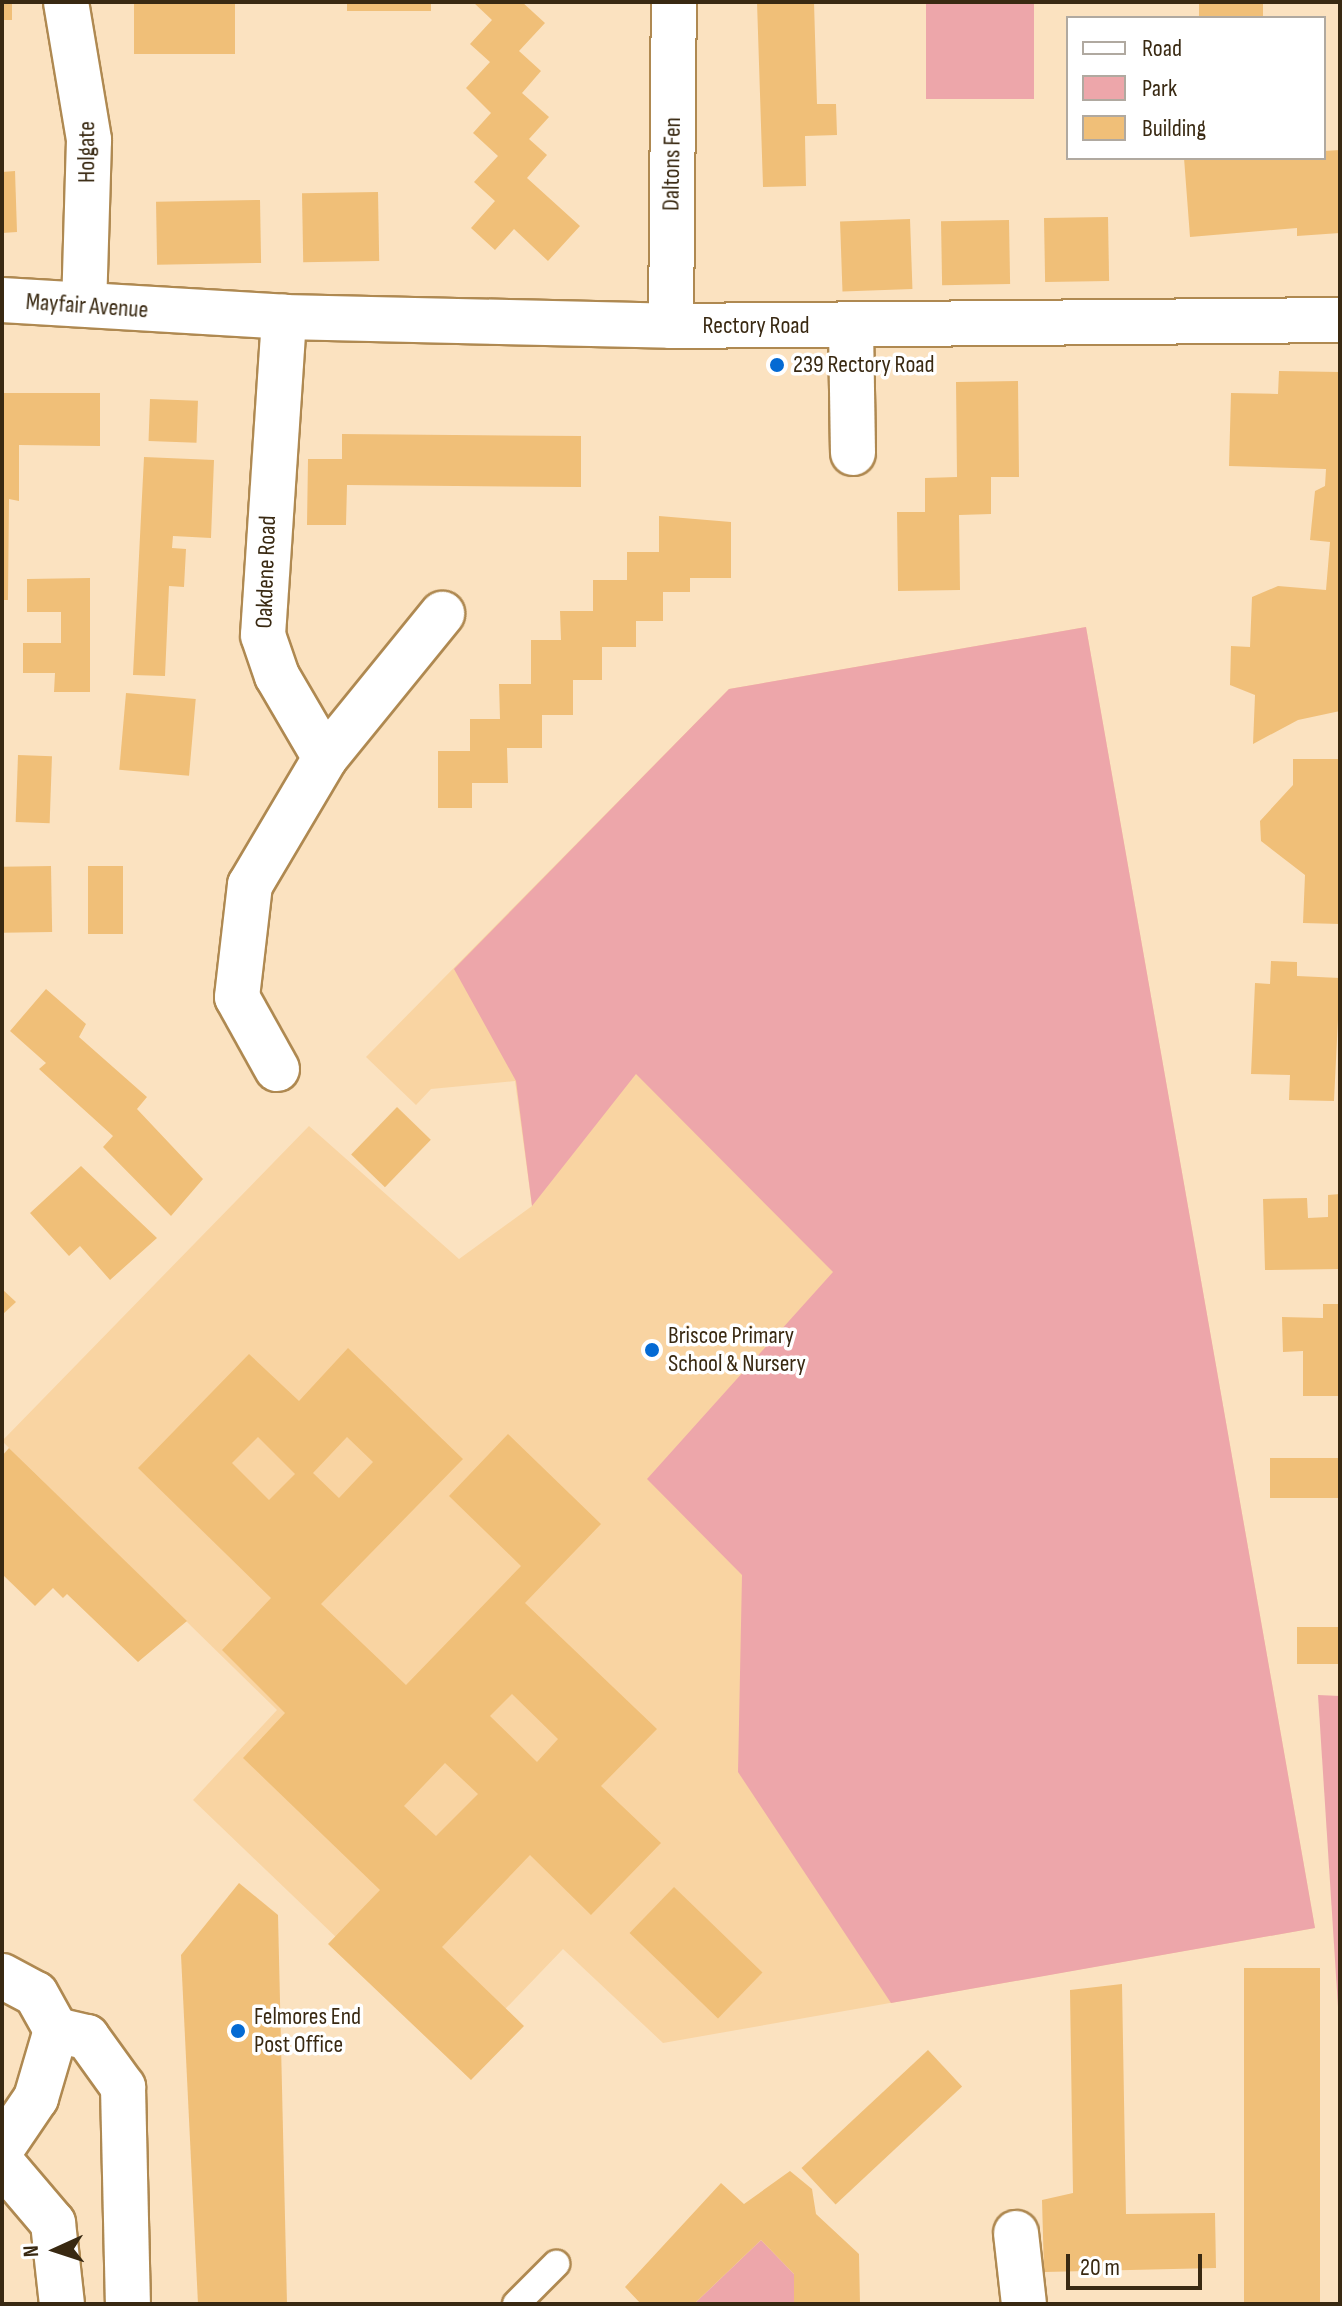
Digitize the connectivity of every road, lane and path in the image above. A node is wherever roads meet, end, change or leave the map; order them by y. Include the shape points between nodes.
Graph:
1 (66, 2) edge
2 (674, 2) edge
3 (2, 300) edge
4 (84, 304) junction
5 (171, 311) joint
6 (284, 317) junction
7 (1340, 320) edge
8 (671, 326) junction
9 (851, 326) junction
10 (853, 453) dead end
11 (442, 614) dead end
12 (325, 758) junction
13 (277, 1069) dead end
14 (2, 1976) edge
15 (56, 2030) junction
16 (2, 2148) edge
17 (2, 2163) edge
18 (1016, 2233) dead end
19 (556, 2264) dead end
20 (62, 2304) edge
21 (128, 2304) edge
22 (516, 2304) edge
23 (1024, 2304) edge

1 - 4 street, Holgate via 89,140
2 - 8 street, Daltons Fen
3 - 4 street, Mayfair Avenue
4 - 5 street, Mayfair Avenue
5 - 6 street, Rectory Road
6 - 8 street, Rectory Road
6 - 12 street, Oakdene Road via 263,635 277,676
7 - 9 street, Rectory Road
8 - 9 street, Rectory Road
9 - 10 street
11 - 12 street
12 - 13 street via 250,885 237,997
14 - 15 street via 36,1994
15 - 16 street via 36,2098
15 - 21 street via 87,2037 123,2087
17 - 20 street via 53,2223
18 - 23 street
19 - 22 lane

